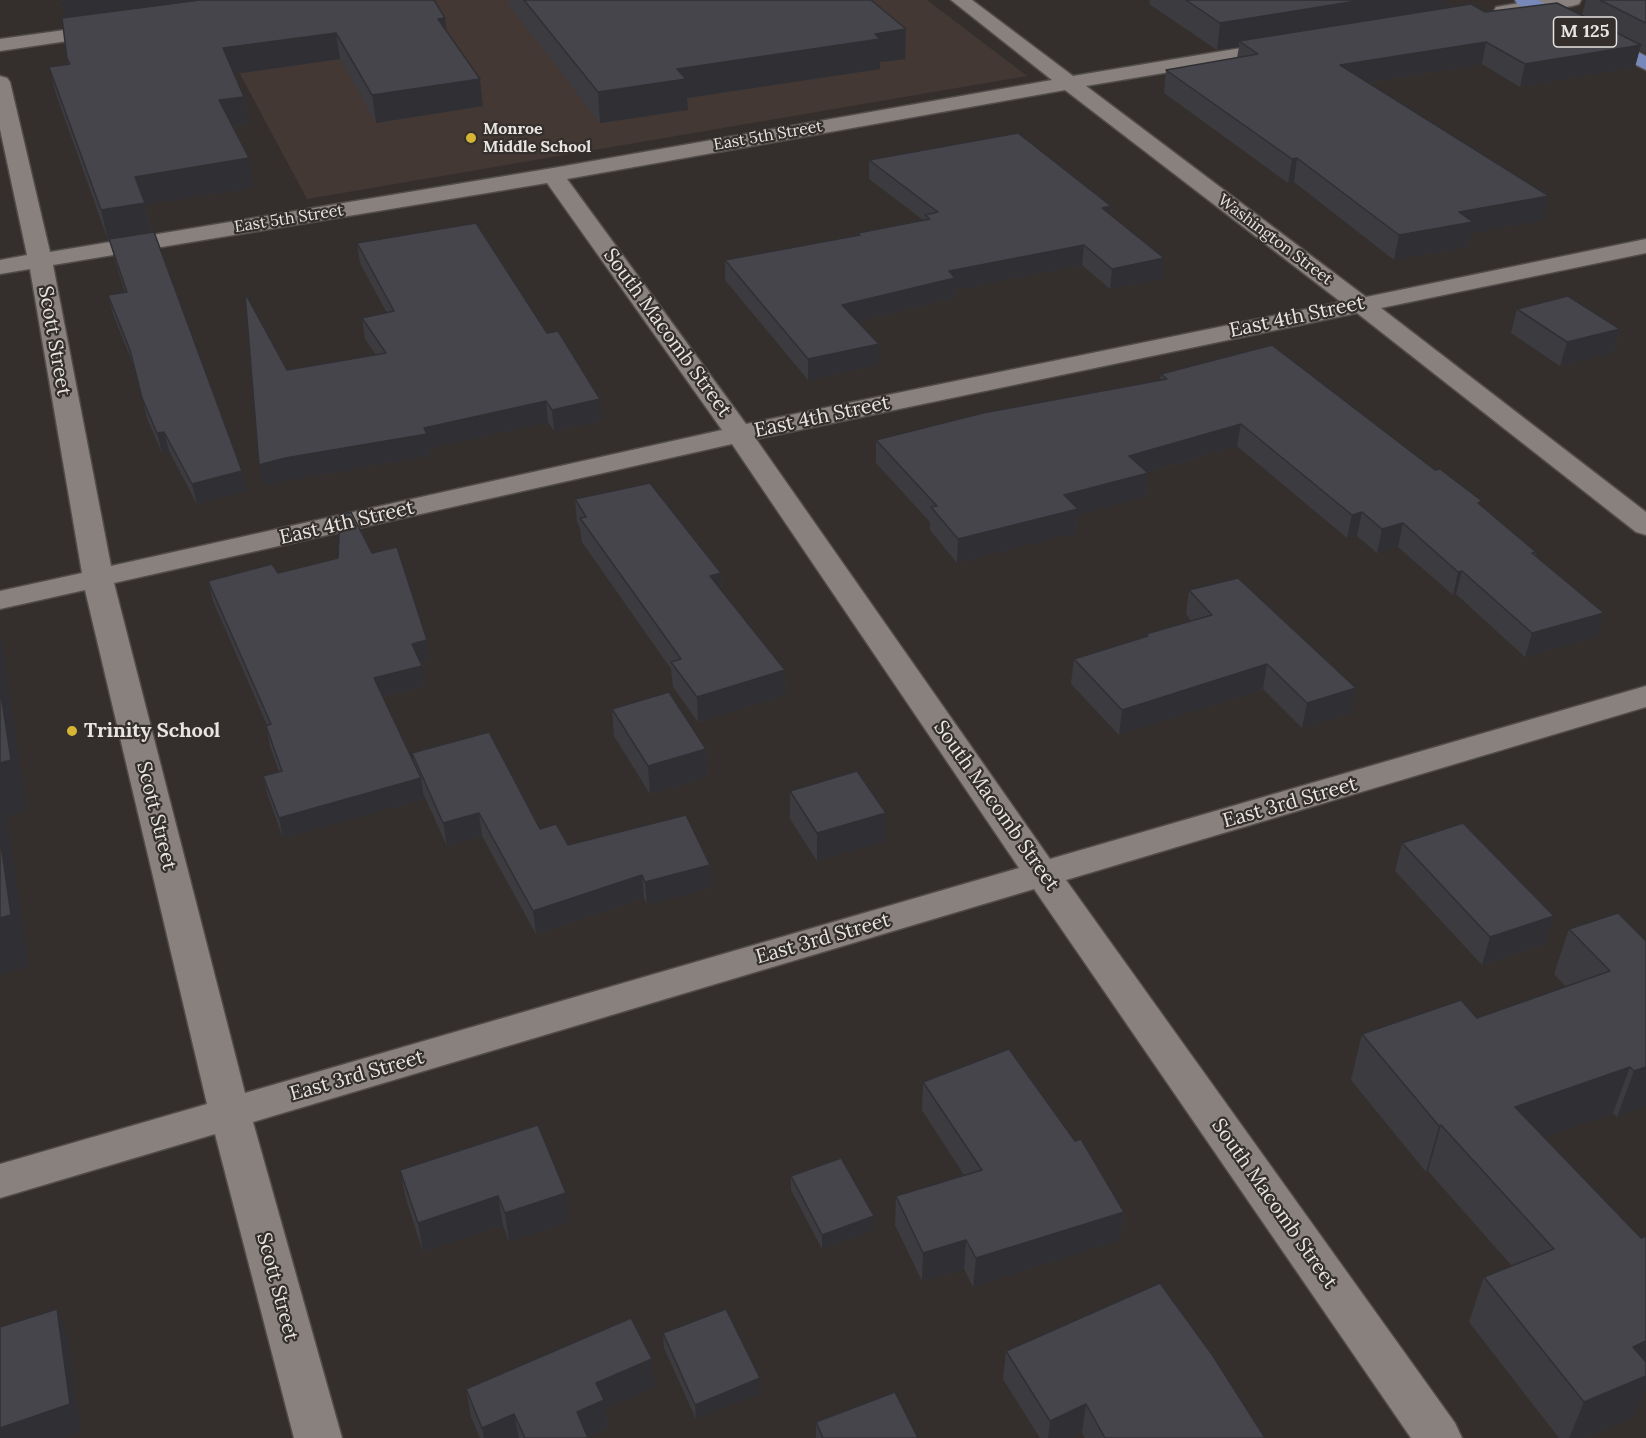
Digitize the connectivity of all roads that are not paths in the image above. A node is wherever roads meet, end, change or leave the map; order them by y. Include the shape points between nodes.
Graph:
1 (960, 0) edge
2 (1572, 0) edge
3 (1530, 3) edge
4 (1480, 15) edge
5 (130, 27) edge
6 (1304, 44) edge
7 (0, 45) edge
8 (1646, 64) edge
9 (0, 82) edge
10 (1069, 83) junction
11 (553, 175) junction
12 (1646, 246) edge
13 (40, 260) junction
14 (0, 267) edge
15 (1360, 304) junction
16 (739, 434) junction
17 (1646, 526) edge
18 (98, 579) junction
19 (0, 600) edge
20 (1646, 696) edge
21 (1043, 875) junction
22 (230, 1113) junction
23 (0, 1180) edge
24 (318, 1438) edge
25 (1438, 1438) edge

1 - 10 street, Washington Street
2 - 3 street
3 - 4 street
3 - 8 main road, M 125
5 - 7 street
6 - 10 street, East 5th Street
9 - 13 street, Scott Street
10 - 11 street, East 5th Street
10 - 15 street, Washington Street
11 - 13 street, East 5th Street
11 - 16 street, South Macomb Street
12 - 15 street, East 4th Street
13 - 14 street, East 5th Street
13 - 18 street, Scott Street
15 - 16 street, East 4th Street
15 - 17 street, Washington Street
16 - 18 street, East 4th Street
16 - 21 street, South Macomb Street
18 - 19 street, East 4th Street
18 - 22 street, Scott Street
20 - 21 street, East 3rd Street
21 - 22 street, East 3rd Street
21 - 25 street, South Macomb Street
22 - 23 street, East 3rd Street
22 - 24 street, Scott Street

